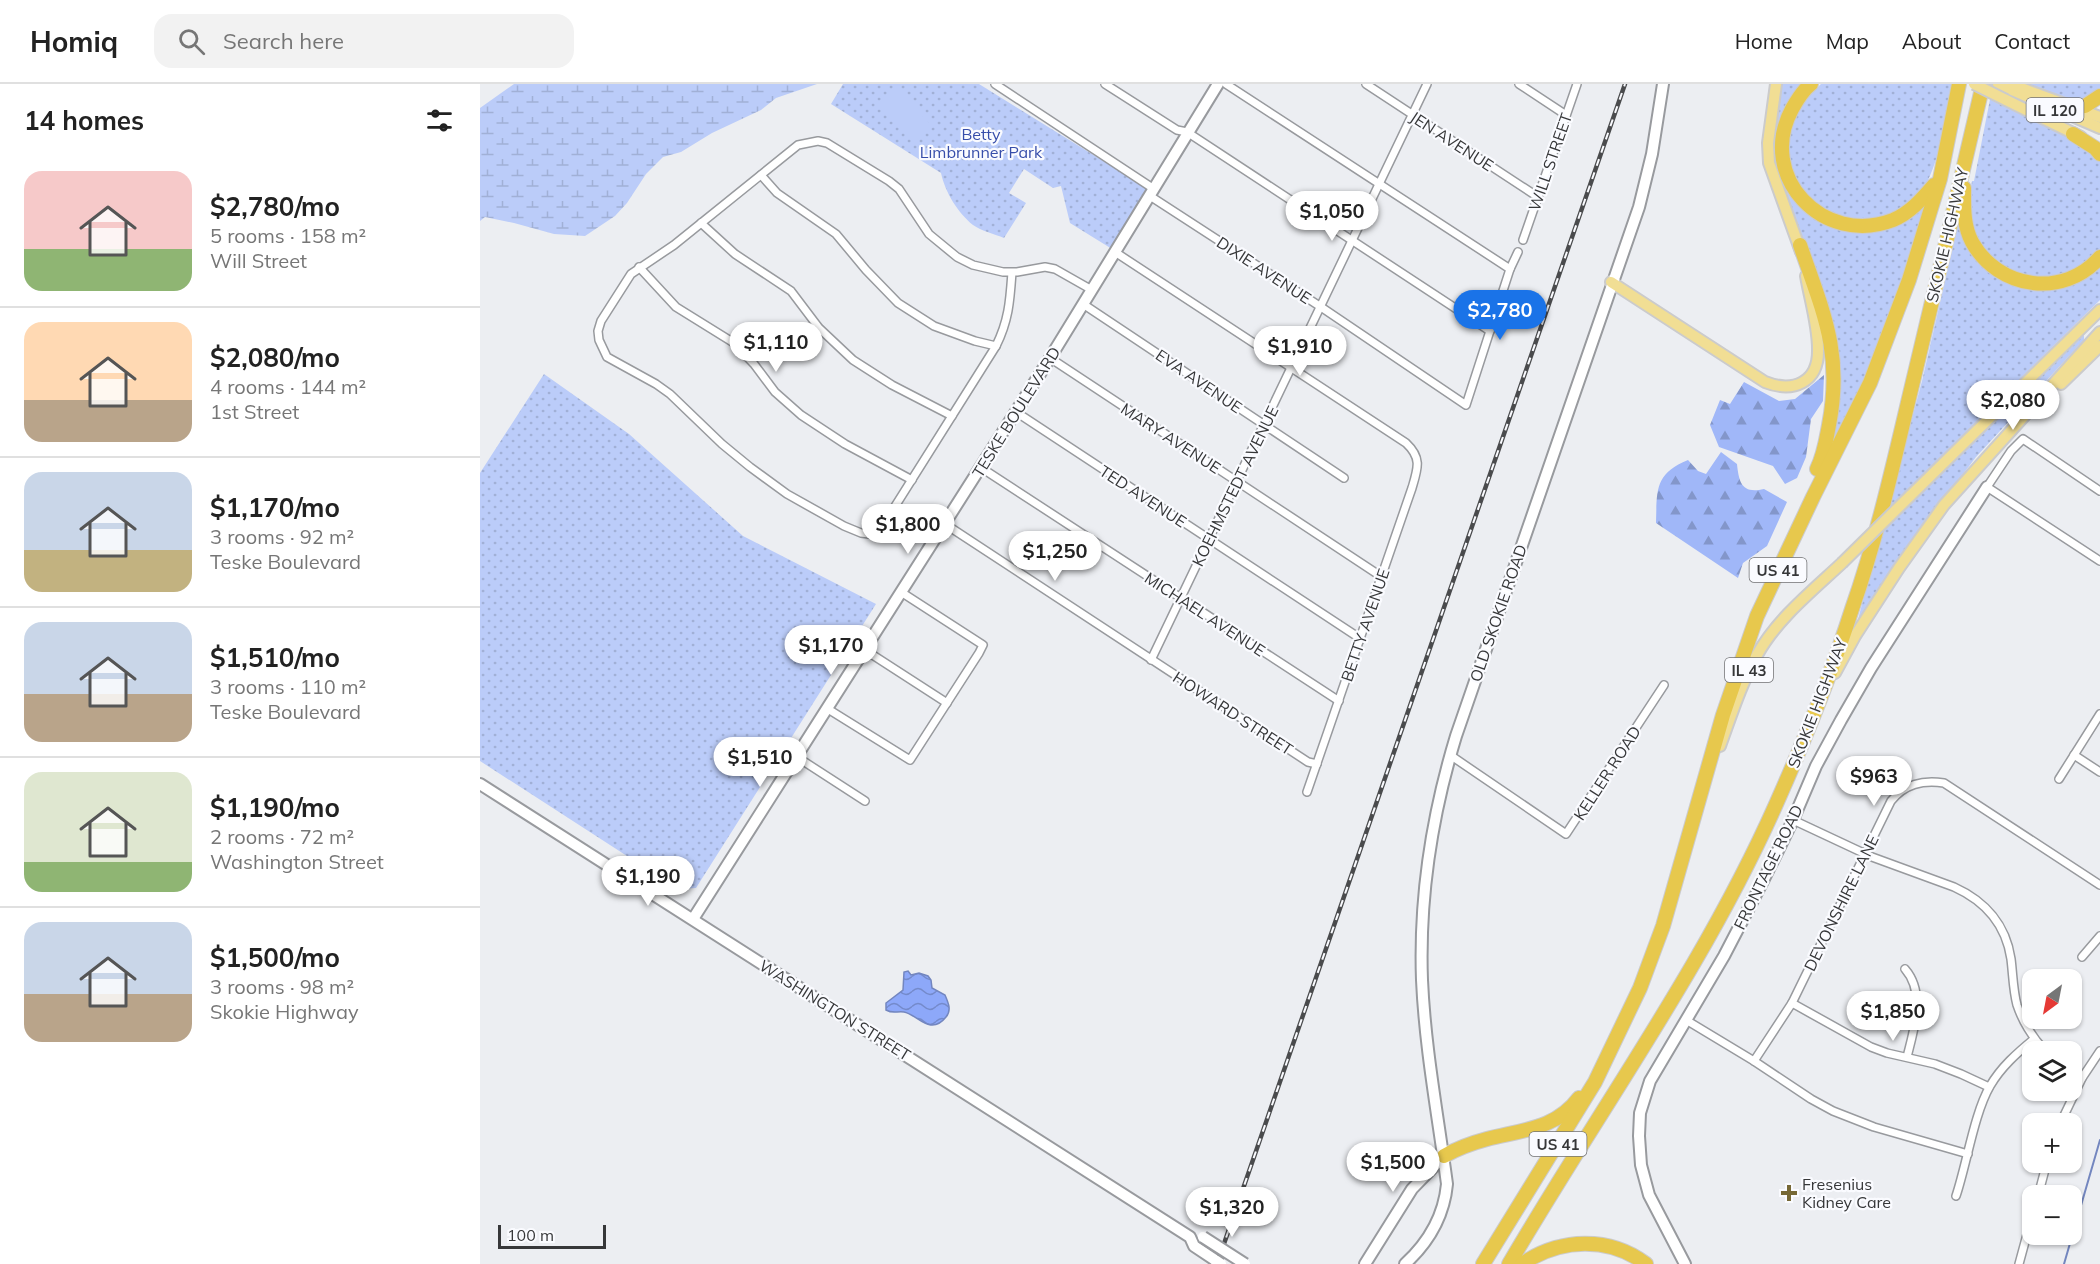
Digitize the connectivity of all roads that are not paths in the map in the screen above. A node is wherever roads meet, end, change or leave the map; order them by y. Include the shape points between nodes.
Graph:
1 (995, 84) edge
2 (1105, 84) edge
3 (1218, 84) edge
4 (1227, 84) edge
5 (1366, 84) edge
6 (1427, 84) edge
7 (1519, 84) edge
8 (1577, 84) edge
9 (1663, 84) edge
10 (1776, 84) edge
11 (1811, 84) edge
12 (1959, 84) edge
13 (1974, 84) edge
14 (1983, 84) edge
15 (1998, 84) edge
16 (2009, 91) edge
17 (2100, 96) edge
18 (2071, 107) junction
19 (1412, 115) junction
20 (1566, 115) junction
21 (2100, 117) edge
22 (2100, 128) edge
23 (1187, 132) junction
24 (2073, 134) junction
25 (2100, 146) edge
26 (2100, 154) edge
27 (1966, 158) junction
28 (761, 175) junction
29 (1940, 179) junction
30 (1379, 184) junction
31 (1152, 192) junction
32 (1538, 197) junction
33 (701, 223) junction
34 (1523, 240) dead end
35 (1352, 241) junction
36 (1800, 245) junction
37 (1115, 252) junction
38 (1518, 252) dead end
39 (2100, 257) edge
40 (639, 267) junction
41 (1510, 269) junction
42 (1012, 272) junction
43 (1611, 282) junction
44 (1092, 290) junction
45 (1083, 304) junction
46 (1321, 307) junction
47 (2100, 310) edge
48 (1490, 331) junction
49 (2100, 332) edge
50 (996, 346) junction
51 (2100, 346) edge
52 (1050, 358) junction
53 (1291, 368) junction
54 (1016, 412) junction
55 (2024, 415) junction
56 (952, 416) junction
57 (1264, 424) junction
58 (980, 467) junction
59 (1344, 478) dead end
60 (912, 480) junction
61 (1237, 482) junction
62 (1987, 487) junction
63 (2100, 491) edge
64 (945, 524) junction
65 (1209, 539) junction
66 (2100, 560) edge
67 (1382, 577) junction
68 (901, 592) junction
69 (1181, 598) junction
70 (1757, 616) junction
71 (1361, 639) junction
72 (865, 650) junction
73 (1151, 660) junction
74 (1665, 685) dead end
75 (1822, 696) junction
76 (1339, 701) junction
77 (947, 703) junction
78 (828, 709) junction
79 (2100, 714) edge
80 (1450, 755) junction
81 (2074, 755) junction
82 (797, 757) junction
83 (1317, 764) junction
84 (2100, 772) edge
85 (2059, 779) dead end
86 (480, 784) edge
87 (1307, 792) dead end
88 (865, 801) dead end
89 (1699, 804) junction
90 (1793, 820) junction
91 (1865, 854) junction
92 (2100, 885) edge
93 (693, 919) junction
94 (2100, 936) edge
95 (2082, 957) dead end
96 (1905, 969) dead end
97 (1792, 1003) junction
98 (1626, 1020) junction
99 (1686, 1020) junction
100 (2034, 1039) joint
101 (2100, 1051) edge
102 (1907, 1057) junction
103 (1754, 1061) junction
104 (2082, 1078) edge
105 (1989, 1088) junction
106 (1968, 1154) junction
107 (1444, 1156) junction
108 (1956, 1196) dead end
109 (1190, 1237) junction
110 (2024, 1245) edge
111 (1368, 1259) edge
112 (1221, 1264) edge
113 (1245, 1264) edge
114 (1359, 1264) edge
115 (1405, 1264) edge
116 (1483, 1264) edge
117 (1509, 1264) edge
118 (1522, 1264) edge
119 (1646, 1264) edge
120 (1685, 1264) edge
121 (2019, 1264) edge

1 - 31 street, DIXIE AVENUE
2 - 23 street via 1177,130
3 - 23 street, TESKE BOULEVARD
4 - 30 street
5 - 19 street, JEN AVENUE
6 - 19 street, KOEHMSTEDT AVENUE
7 - 20 street
8 - 20 street, WILL STREET
9 - 43 street, OLD SKOKIE ROAD via 1647,178
10 - 36 main road via 1769,163
11 - 29 highway via 1789,115 1782,133 1782,151 1794,189 1814,210 1847,225 1877,225 1905,214
12 - 29 highway, SKOKIE HIGHWAY / US 41
13 - 16 main road, IL 120, bridge
14 - 27 highway, SKOKIE HIGHWAY / US 41
15 - 16 main road, IL 120
16 - 18 main road
16 - 22 main road, IL 120
16 - 24 main road, IL 120
17 - 18 highway via 2085,106
18 - 21 main road
19 - 30 street, KOEHMSTEDT AVENUE
19 - 32 street, JEN AVENUE
20 - 32 street, WILL STREET
23 - 31 street, TESKE BOULEVARD
23 - 35 street
24 - 25 main road, IL 120
24 - 26 highway
27 - 39 highway via 1964,219 1971,241 1987,263 2008,277 2047,285 2079,275
27 - 75 highway, SKOKIE HIGHWAY / US 41 via 1890,484
28 - 33 street
28 - 42 street via 798,145 827,143 899,189 929,234 957,257 973,265
28 - 50 street via 777,193 836,234 898,303 934,326
29 - 70 highway, SKOKIE HIGHWAY / US 41 via 1915,264 1870,383
30 - 35 street, KOEHMSTEDT AVENUE
30 - 41 street
31 - 37 street, TESKE BOULEVARD
31 - 46 street, DIXIE AVENUE
32 - 34 street, WILL STREET
33 - 40 street
33 - 56 street via 735,254 791,291 819,328 853,360
35 - 46 street, KOEHMSTEDT AVENUE
35 - 48 street
36 - 43 main road via 1819,351 1815,368 1805,382 1794,387 1779,388 1765,382
36 - 70 highway via 1828,326 1835,366 1834,403 1823,456 1775,562
37 - 44 street, TESKE BOULEVARD
37 - 53 street
38 - 41 street
40 - 60 street via 676,307 734,343 801,415
40 - 60 street via 601,321 599,340 607,357 670,394 722,444 787,494 861,533 869,534 882,527
41 - 48 street
42 - 44 street via 1046,267
42 - 50 street via 1009,313
43 - 80 street, OLD SKOKIE ROAD
44 - 45 street, TESKE BOULEVARD
45 - 52 street, TESKE BOULEVARD
45 - 57 street, EVA AVENUE
46 - 48 street, DIXIE AVENUE via 1466,405
46 - 53 street, KOEHMSTEDT AVENUE
47 - 89 main road, IL 43, bridge via 1788,615 1757,654 1744,680
49 - 55 main road
50 - 56 street
51 - 55 main road
52 - 54 street, TESKE BOULEVARD
52 - 61 street, MARY AVENUE
53 - 57 street, KOEHMSTEDT AVENUE
53 - 67 street, BETTY AVENUE via 1415,451 1417,471
54 - 58 street, TESKE BOULEVARD
54 - 65 street, TED AVENUE
55 - 75 main road via 1944,505 1855,636
56 - 60 street
57 - 59 street, EVA AVENUE
57 - 61 street, KOEHMSTEDT AVENUE
58 - 64 street, TESKE BOULEVARD
58 - 69 street, MICHAEL AVENUE
61 - 65 street, KOEHMSTEDT AVENUE
61 - 67 street, MARY AVENUE
62 - 63 street via 2023,439
62 - 66 street
62 - 90 street, FRONTAGE ROAD via 1871,668 1816,766
64 - 68 street, TESKE BOULEVARD
64 - 73 street, HOWARD STREET
65 - 69 street, KOEHMSTEDT AVENUE
65 - 71 street, TED AVENUE
67 - 71 street, BETTY AVENUE
68 - 72 street, TESKE BOULEVARD
68 - 77 street via 983,645
69 - 73 street, KOEHMSTEDT AVENUE
69 - 76 street, MICHAEL AVENUE
70 - 89 highway, SKOKIE HIGHWAY / US 41 via 1723,715
71 - 76 street, BETTY AVENUE
72 - 77 street
72 - 78 street, TESKE BOULEVARD
73 - 83 street, HOWARD STREET via 1308,762
74 - 80 street, KELLER ROAD via 1566,834
75 - 117 highway, SKOKIE HIGHWAY / US 41 via 1777,803 1710,936
76 - 83 street, BETTY AVENUE
77 - 78 street via 910,760
78 - 82 street, TESKE BOULEVARD
79 - 81 street
80 - 107 street, OLD SKOKIE ROAD via 1431,838 1422,954 1424,1006
81 - 84 street
81 - 85 street
82 - 88 street
82 - 93 street, TESKE BOULEVARD
83 - 87 street, BETTY AVENUE
86 - 93 street, WASHINGTON STREET
89 - 98 highway, SKOKIE HIGHWAY / US 41 via 1660,935
90 - 91 street
90 - 99 street, FRONTAGE ROAD via 1724,956
91 - 92 street, DEVONSHIRE LANE via 1899,792 1918,782 1944,783
91 - 97 street, DEVONSHIRE LANE
91 - 100 street via 1965,892 1992,914 2009,948 2013,990
93 - 109 street, WASHINGTON STREET
94 - 95 street
96 - 102 street via 1914,982 1916,1000
97 - 102 street via 1864,1044
97 - 103 street, DEVONSHIRE LANE
98 - 107 highway via 1613,1035 1578,1100 1559,1117 1533,1130 1481,1141
98 - 116 highway, SKOKIE HIGHWAY / US 41 via 1595,1082
99 - 103 street
99 - 120 street, FRONTAGE ROAD via 1650,1081 1639,1126 1641,1165 1649,1196
100 - 105 street via 2013,1056
101 - 104 street
102 - 105 street via 1961,1074
103 - 106 street via 1811,1099 1850,1118
105 - 106 street
106 - 108 street
107 - 111 street via 1412,1189
107 - 115 street, OLD SKOKIE ROAD via 1447,1184 1440,1217 1425,1244
109 - 112 street, WASHINGTON STREET via 1194,1246
109 - 113 street, bridge via 1199,1234
110 - 121 street
111 - 114 street
118 - 119 highway via 1554,1247 1583,1243 1620,1250

